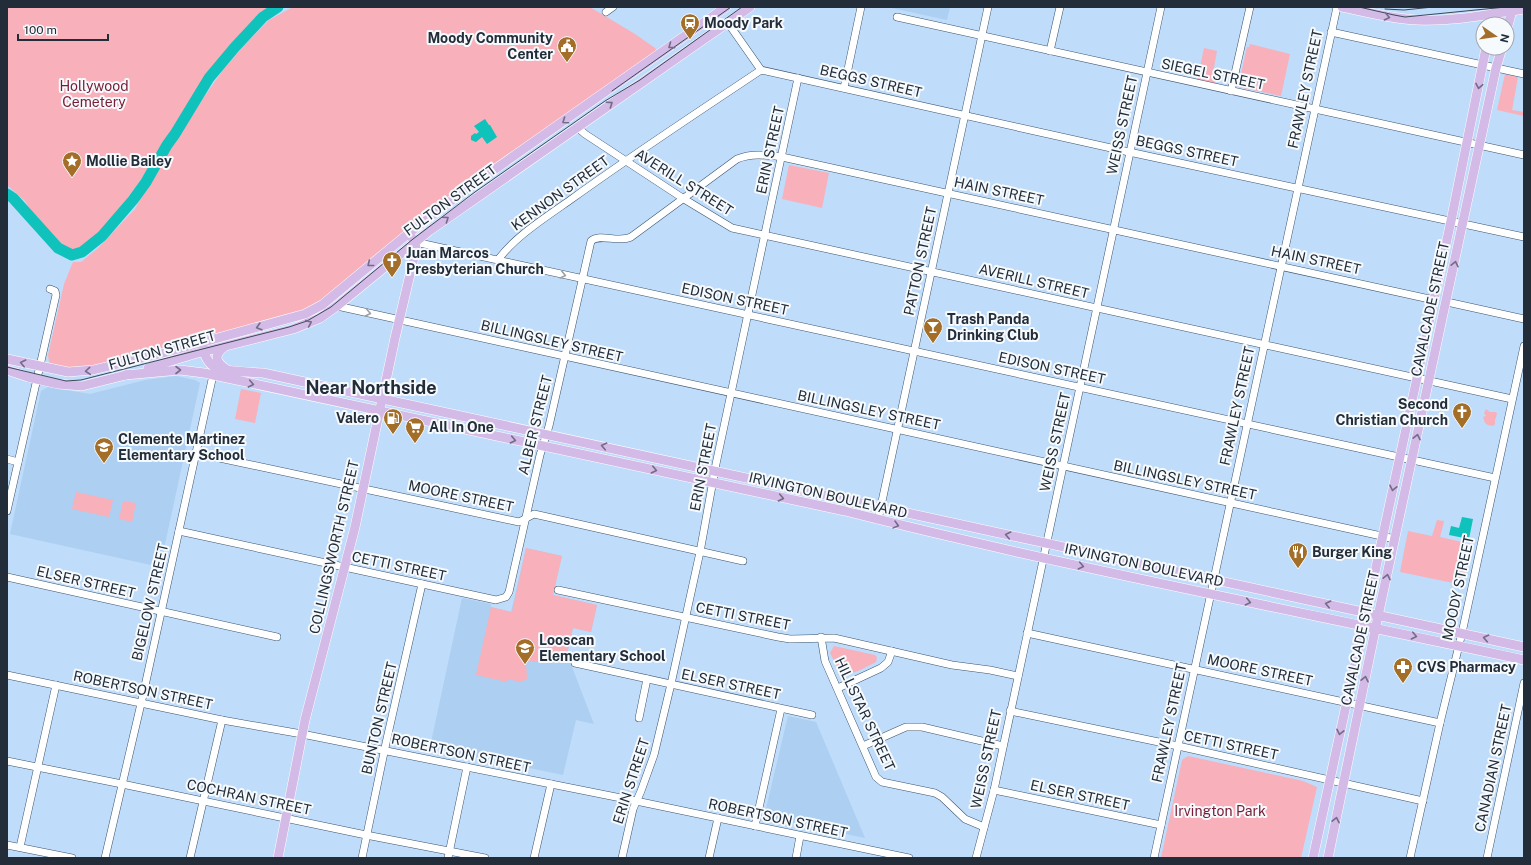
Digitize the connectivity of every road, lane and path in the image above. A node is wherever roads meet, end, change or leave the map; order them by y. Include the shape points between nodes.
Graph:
1 (613, 7) edge
2 (750, 7) edge
3 (861, 7) edge
4 (988, 7) edge
5 (1060, 7) edge
6 (1161, 7) edge
7 (1250, 7) edge
8 (1336, 7) edge
9 (1342, 7) edge
10 (721, 8) edge
11 (1512, 8) edge
12 (1524, 9) edge
13 (1495, 10) edge
14 (606, 12) dead end
15 (897, 18) dead end
16 (728, 23) junction
17 (1331, 32) junction
18 (982, 36) junction
19 (1050, 51) junction
20 (1485, 56) edge
21 (1500, 56) edge
22 (1483, 65) junction
23 (1496, 68) junction
24 (761, 70) junction
25 (1147, 73) junction
26 (1524, 74) edge
27 (798, 78) junction
28 (844, 88) junction
29 (1231, 91) junction
30 (1314, 110) junction
31 (965, 115) junction
32 (577, 127) junction
33 (1468, 143) junction
34 (1480, 146) junction
35 (1129, 152) junction
36 (1524, 155) edge
37 (782, 157) junction
38 (625, 161) junction
39 (1297, 188) junction
40 (948, 193) junction
41 (684, 199) junction
42 (1452, 221) junction
43 (1463, 224) junction
44 (1114, 230) junction
45 (409, 233) junction
46 (765, 235) junction
47 (1524, 237) edge
48 (415, 242) junction
49 (588, 248) joint
50 (498, 260) junction
51 (1280, 266) junction
52 (931, 271) junction
53 (581, 279) junction
54 (53, 290) dead end
55 (1434, 300) junction
56 (1447, 302) junction
57 (337, 306) junction
58 (1097, 308) junction
59 (748, 315) junction
60 (1524, 319) edge
61 (399, 320) junction
62 (228, 346) junction
63 (1263, 346) junction
64 (1524, 346) edge
65 (203, 347) junction
66 (914, 351) junction
67 (565, 357) junction
68 (7, 359) edge
69 (39, 367) junction
70 (7, 370) edge
71 (228, 370) junction
72 (125, 375) junction
73 (213, 375) junction
74 (36, 379) junction
75 (1417, 379) junction
76 (298, 380) junction
77 (1429, 382) junction
78 (1080, 387) junction
79 (294, 393) junction
80 (732, 394) junction
81 (382, 399) junction
82 (1512, 399) junction
83 (380, 411) junction
84 (450, 413) junction
85 (1246, 424) junction
86 (447, 426) junction
87 (897, 429) junction
88 (547, 434) junction
89 (543, 446) junction
90 (631, 452) junction
91 (196, 453) junction
92 (1400, 457) junction
93 (7, 459) edge
94 (1412, 460) junction
95 (18, 462) junction
96 (629, 465) junction
97 (1064, 466) junction
98 (715, 470) junction
99 (1495, 478) junction
100 (713, 484) junction
101 (363, 489) junction
102 (824, 494) junction
103 (1229, 503) junction
104 (881, 506) junction
105 (821, 507) junction
106 (7, 511) edge
107 (526, 518) junction
108 (878, 520) junction
109 (970, 527) junction
110 (179, 531) junction
111 (1383, 536) junction
112 (1395, 539) junction
113 (967, 541) junction
114 (1046, 543) junction
115 (700, 552) junction
116 (1043, 557) junction
117 (743, 561) dead end
118 (1129, 561) junction
119 (345, 568) junction
120 (1125, 575) junction
121 (7, 577) edge
122 (1214, 579) junction
123 (422, 584) junction
124 (558, 590) dead end
125 (1210, 594) junction
126 (1298, 598) junction
127 (496, 600) joint
128 (160, 612) junction
129 (1295, 612) junction
130 (1366, 613) junction
131 (1378, 616) junction
132 (686, 618) junction
133 (1363, 625) junction
134 (1376, 628) junction
135 (1462, 633) junction
136 (1027, 634) junction
137 (277, 637) dead end
138 (821, 638) junction
139 (1459, 646) junction
140 (1524, 647) edge
141 (892, 652) junction
142 (1524, 660) edge
143 (575, 663) dead end
144 (1194, 669) junction
145 (7, 675) edge
146 (1018, 676) junction
147 (647, 679) junction
148 (1524, 682) edge
149 (671, 684) junction
150 (56, 685) junction
151 (838, 688) junction
152 (1347, 702) junction
153 (141, 703) junction
154 (1360, 706) junction
155 (781, 709) junction
156 (1010, 711) junction
157 (812, 715) dead end
158 (639, 718) dead end
159 (222, 720) junction
160 (1440, 723) junction
161 (302, 734) junction
162 (863, 746) junction
163 (1003, 746) junction
164 (1178, 746) junction
165 (384, 750) junction
166 (7, 761) edge
167 (38, 767) junction
168 (467, 767) junction
169 (1330, 780) junction
170 (1344, 783) junction
171 (122, 784) junction
172 (551, 784) junction
173 (994, 790) junction
174 (636, 801) junction
175 (1423, 801) junction
176 (203, 802) junction
177 (286, 818) junction
178 (718, 818) junction
179 (1161, 825) junction
180 (755, 826) junction
181 (984, 827) junction
182 (366, 835) junction
183 (800, 836) junction
184 (7, 845) edge
185 (20, 847) junction
186 (449, 854) edge
187 (884, 856) edge
188 (72, 858) edge
189 (105, 858) edge
190 (190, 858) edge
191 (278, 858) edge
192 (362, 858) edge
193 (486, 858) edge
194 (534, 858) edge
195 (622, 858) edge
196 (709, 858) edge
197 (796, 858) edge
198 (909, 858) edge
199 (976, 858) edge
200 (1154, 858) edge
201 (1314, 858) edge
202 (1328, 858) edge
203 (1410, 858) edge
204 (1487, 858) edge

1 - 14 street
2 - 16 main road, FULTON STREET
3 - 28 street
4 - 18 street, PATTON STREET
5 - 19 street
6 - 25 street, WEISS STREET
7 - 29 street
8 - 17 street, FRAWLEY STREET
9 -> 13 main road via 1417,20
10 -> 45 main road, FULTON STREET
11 - 12 main road
11 - 13 main road
15 - 18 street, SIEGEL STREET
16 - 24 street
32 -> 16 main road, FULTON STREET
17 - 22 street
17 - 30 street, FRAWLEY STREET
18 - 19 street, SIEGEL STREET
18 - 31 street, PATTON STREET
19 - 25 street, SIEGEL STREET
20 - 22 main road, CAVALCADE STREET
21 - 23 main road, CAVALCADE STREET
22 - 23 street
22 -> 33 main road, CAVALCADE STREET
23 - 26 street
23 - 34 main road, CAVALCADE STREET
24 - 27 street, BEGGS STREET
24 - 38 street, KENNON STREET
25 - 29 street, SIEGEL STREET
25 - 35 street, WEISS STREET
27 - 28 street, BEGGS STREET
27 - 37 street, ERIN STREET
28 - 31 street, BEGGS STREET
29 - 30 street, SIEGEL STREET
30 - 33 street, SIEGEL STREET
30 - 39 street, FRAWLEY STREET
31 - 35 street, BEGGS STREET
31 - 40 street, PATTON STREET
32 - 38 street, AVERILL STREET
48 -> 32 main road, FULTON STREET
33 - 34 street, SIEGEL STREET
33 - 42 main road, CAVALCADE STREET
34 - 36 street, SIEGEL STREET
34 - 43 main road, CAVALCADE STREET
35 - 39 street, BEGGS STREET
35 - 44 street, WEISS STREET
37 - 40 street, HAIN STREET
37 - 41 street, HAIN STREET via 756,154 737,159
37 - 46 street, ERIN STREET
38 - 41 street, AVERILL STREET
38 - 50 street, KENNON STREET via 509,246
39 - 42 street, BEGGS STREET
39 - 51 street, FRAWLEY STREET
40 - 44 street, HAIN STREET
40 - 52 street, PATTON STREET
41 - 46 street, AVERILL STREET via 726,225
41 - 49 street, HAIN STREET via 631,237 621,240 593,238
42 - 43 street, BEGGS STREET
42 - 55 main road, CAVALCADE STREET
43 - 47 street, BEGGS STREET
56 -> 43 main road, CAVALCADE STREET
44 - 51 street, HAIN STREET
44 - 58 street, WEISS STREET
45 - 48 main road
45 -> 65 main road, FULTON STREET via 322,305 305,314
46 - 52 street, AVERILL STREET
46 - 59 street, ERIN STREET
48 - 50 street, EDISON STREET
48 - 57 main road, FULTON STREET
48 - 61 main road, COLLINGSWORTH STREET via 416,250
49 - 53 street, ALBER STREET
50 -> 53 street, EDISON STREET
51 - 55 street, HAIN STREET
51 - 63 street, FRAWLEY STREET
52 - 58 street, AVERILL STREET
52 - 66 street, PATTON STREET
53 - 59 street, EDISON STREET
53 - 67 street, ALBER STREET
54 - 69 street via 54,302
55 - 75 main road, CAVALCADE STREET
56 - 60 street
56 - 77 main road, CAVALCADE STREET
57 -> 61 street, BILLINGSLEY STREET
62 -> 57 main road, FULTON STREET via 308,324
58 - 63 street, AVERILL STREET
58 - 78 street, WEISS STREET
59 - 66 street, EDISON STREET
59 - 80 street, ERIN STREET
61 - 67 street, BILLINGSLEY STREET
61 - 81 main road, COLLINGSWORTH STREET
62 - 65 main road, FULTON STREET
62 - 71 main road via 219,352 217,357 219,364
63 - 75 street, AVERILL STREET
63 - 85 street, FRAWLEY STREET
64 - 82 street, MOODY STREET
65 -> 69 main road, FULTON STREET via 93,370 68,372
65 - 71 main road, IRVINGTON BOULEVARD via 207,359 214,367
65 - 72 main road, FULTON STREET
66 - 78 street, EDISON STREET
66 - 87 street, PATTON STREET
67 - 80 street, BILLINGSLEY STREET
67 - 88 street, ALBER STREET
69 -> 68 main road, FULTON STREET
69 - 74 street
70 - 74 main road, FULTON STREET
71 - 76 main road, IRVINGTON BOULEVARD via 264,373
72 -> 73 main road, IRVINGTON BOULEVARD via 180,370
72 - 74 main road, FULTON STREET via 82,386
73 -> 79 main road, IRVINGTON BOULEVARD
73 - 91 street, BIGELOW STREET
74 - 95 street
75 - 77 street, AVERILL STREET
75 - 92 main road, CAVALCADE STREET
76 - 79 main road
76 - 81 main road, IRVINGTON BOULEVARD
77 - 82 street, AVERILL STREET
94 -> 77 main road, CAVALCADE STREET
78 - 85 street, EDISON STREET
78 - 97 street, WEISS STREET
79 - 83 main road, IRVINGTON BOULEVARD
80 - 87 street, BILLINGSLEY STREET
80 - 98 street, ERIN STREET
81 - 83 main road, COLLINGSWORTH STREET
81 - 84 main road, IRVINGTON BOULEVARD
82 - 99 street, MOODY STREET
83 - 86 main road, IRVINGTON BOULEVARD
83 - 101 main road, COLLINGSWORTH STREET
84 - 86 main road
84 - 88 main road, IRVINGTON BOULEVARD
85 - 92 street, EDISON STREET
85 - 103 street, FRAWLEY STREET
86 -> 89 main road, IRVINGTON BOULEVARD
87 - 97 street, BILLINGSLEY STREET
87 - 104 street, PATTON STREET
88 - 89 street, ALBER STREET
90 -> 88 main road, IRVINGTON BOULEVARD
89 - 96 main road, IRVINGTON BOULEVARD
89 - 107 street, ALBER STREET
90 - 96 main road
90 - 98 main road, IRVINGTON BOULEVARD
91 - 101 street, MOORE STREET
91 - 110 street, BIGELOW STREET
92 - 94 street, EDISON STREET
92 -> 111 main road, CAVALCADE STREET
93 - 95 street
94 - 99 street, EDISON STREET
94 - 112 main road, CAVALCADE STREET
95 - 106 street
96 -> 100 main road, IRVINGTON BOULEVARD
97 - 103 street, BILLINGSLEY STREET
97 - 114 street, WEISS STREET
98 - 100 street, ERIN STREET
98 - 102 main road, IRVINGTON BOULEVARD
99 - 135 street, MOODY STREET
100 -> 105 main road, IRVINGTON BOULEVARD
100 - 115 street, ERIN STREET
101 - 107 street, MOORE STREET via 519,522
101 - 119 main road, COLLINGSWORTH STREET
102 - 104 main road, IRVINGTON BOULEVARD
102 - 105 main road
103 - 111 street, BILLINGSLEY STREET
103 - 122 street, FRAWLEY STREET
104 - 108 street, PATTON STREET
104 - 109 main road, IRVINGTON BOULEVARD
105 - 108 main road, IRVINGTON BOULEVARD
107 - 115 street, MOORE STREET via 534,514
107 - 127 street, ALBER STREET via 509,592 506,597
108 -> 113 main road, IRVINGTON BOULEVARD
109 - 113 main road
114 -> 109 main road, IRVINGTON BOULEVARD
110 - 119 street, CETTI STREET
110 - 128 street, BIGELOW STREET
111 - 112 street, BILLINGSLEY STREET
111 - 130 main road, CAVALCADE STREET
131 -> 112 main road, CAVALCADE STREET
113 - 116 main road, IRVINGTON BOULEVARD
114 - 116 street, WEISS STREET
114 - 118 main road, IRVINGTON BOULEVARD
115 - 117 street, MOORE STREET
115 - 132 street, ERIN STREET
116 -> 120 main road, IRVINGTON BOULEVARD
116 - 136 street, WEISS STREET
118 - 120 main road
118 - 122 main road, IRVINGTON BOULEVARD
119 - 123 street, CETTI STREET
119 - 161 main road, COLLINGSWORTH STREET
120 - 125 main road, IRVINGTON BOULEVARD
121 - 128 street, ELSER STREET
122 - 125 street, FRAWLEY STREET
122 - 126 main road, IRVINGTON BOULEVARD
123 - 127 street, CETTI STREET
123 - 165 street, BUNTON STREET
124 - 132 street, CETTI STREET
125 -> 129 main road, IRVINGTON BOULEVARD
125 - 144 street, FRAWLEY STREET
126 - 129 main road
130 -> 126 main road, IRVINGTON BOULEVARD
128 - 137 street, ELSER STREET
128 - 153 street, BIGELOW STREET
129 - 133 main road, IRVINGTON BOULEVARD
130 - 131 main road, IRVINGTON BOULEVARD
130 - 133 main road, CAVALCADE STREET
131 - 134 main road, CAVALCADE STREET
131 - 135 main road, IRVINGTON BOULEVARD
132 - 138 street, CETTI STREET via 784,638
132 - 149 street, ERIN STREET
133 - 134 main road, IRVINGTON BOULEVARD
133 - 152 main road, CAVALCADE STREET
134 -> 139 main road, IRVINGTON BOULEVARD
154 -> 134 main road, CAVALCADE STREET
135 - 139 street, MOODY STREET
140 -> 135 main road, IRVINGTON BOULEVARD
136 - 144 street, MOORE STREET
136 - 146 street, WEISS STREET
138 - 141 street, CETTI STREET via 834,638
138 - 151 street, HILLSTAR STREET via 825,661
139 - 142 main road, IRVINGTON BOULEVARD
139 - 160 street, MOODY STREET
141 - 146 street, CETTI STREET
141 - 151 street via 888,662 881,668
143 - 147 street, ELSER STREET
144 - 152 street, MOORE STREET
144 - 164 street, FRAWLEY STREET
145 - 150 street, ROBERTSON STREET
146 - 156 street, WEISS STREET
147 - 149 street, ELSER STREET
147 - 158 street
148 - 204 street, CANADIAN STREET
149 - 155 street, ELSER STREET
149 - 174 street, ERIN STREET via 654,755
150 - 153 street, ROBERTSON STREET
150 - 167 street
151 - 162 street, HILLSTAR STREET
152 - 154 street, MOORE STREET
152 -> 169 main road, CAVALCADE STREET
153 - 159 street, ROBERTSON STREET
153 - 171 street, BIGELOW STREET
154 - 160 street, MOORE STREET
154 - 170 main road, CAVALCADE STREET
155 - 157 street, ELSER STREET
155 - 180 street
156 - 163 street, WEISS STREET
156 - 164 street, CETTI STREET
159 - 161 street, ROBERTSON STREET
159 - 176 street
160 - 175 street, MOODY STREET
161 - 165 street, ROBERTSON STREET
161 - 177 main road, COLLINGSWORTH STREET
162 - 163 street via 906,727 922,727
162 - 181 street, HILLSTAR STREET via 876,777 882,782 935,793 965,819
163 - 173 street, WEISS STREET
164 - 169 street, CETTI STREET
164 - 179 street, FRAWLEY STREET
165 - 168 street, ROBERTSON STREET
165 - 182 street, BUNTON STREET
166 - 167 street, COCHRAN STREET
167 - 171 street, COCHRAN STREET
167 - 185 street
168 - 172 street, ROBERTSON STREET
168 - 186 street
169 - 170 street, CETTI STREET
169 - 201 main road, CAVALCADE STREET
170 - 175 street, CETTI STREET
202 -> 170 main road, CAVALCADE STREET
171 - 176 street, COCHRAN STREET
171 - 189 street, BIGELOW STREET
172 - 174 street, ROBERTSON STREET
172 - 194 street
173 - 179 street, ELSER STREET
173 - 181 street, WEISS STREET
174 - 178 street, ROBERTSON STREET
174 - 195 street, ERIN STREET
175 - 203 street, MOODY STREET
176 - 177 street, COCHRAN STREET
176 - 190 street
177 - 182 street, COCHRAN STREET
177 - 191 main road, COLLINGSWORTH STREET
178 - 180 street, ROBERTSON STREET
178 - 196 street
179 - 200 street, FRAWLEY STREET
180 - 183 street, ROBERTSON STREET
181 - 199 street, WEISS STREET
182 - 186 street, COCHRAN STREET
182 - 192 street, BUNTON STREET
183 - 187 street, ROBERTSON STREET
183 - 197 street
184 - 185 street
185 - 188 street
186 - 193 street, COCHRAN STREET
187 - 198 street, ROBERTSON STREET

